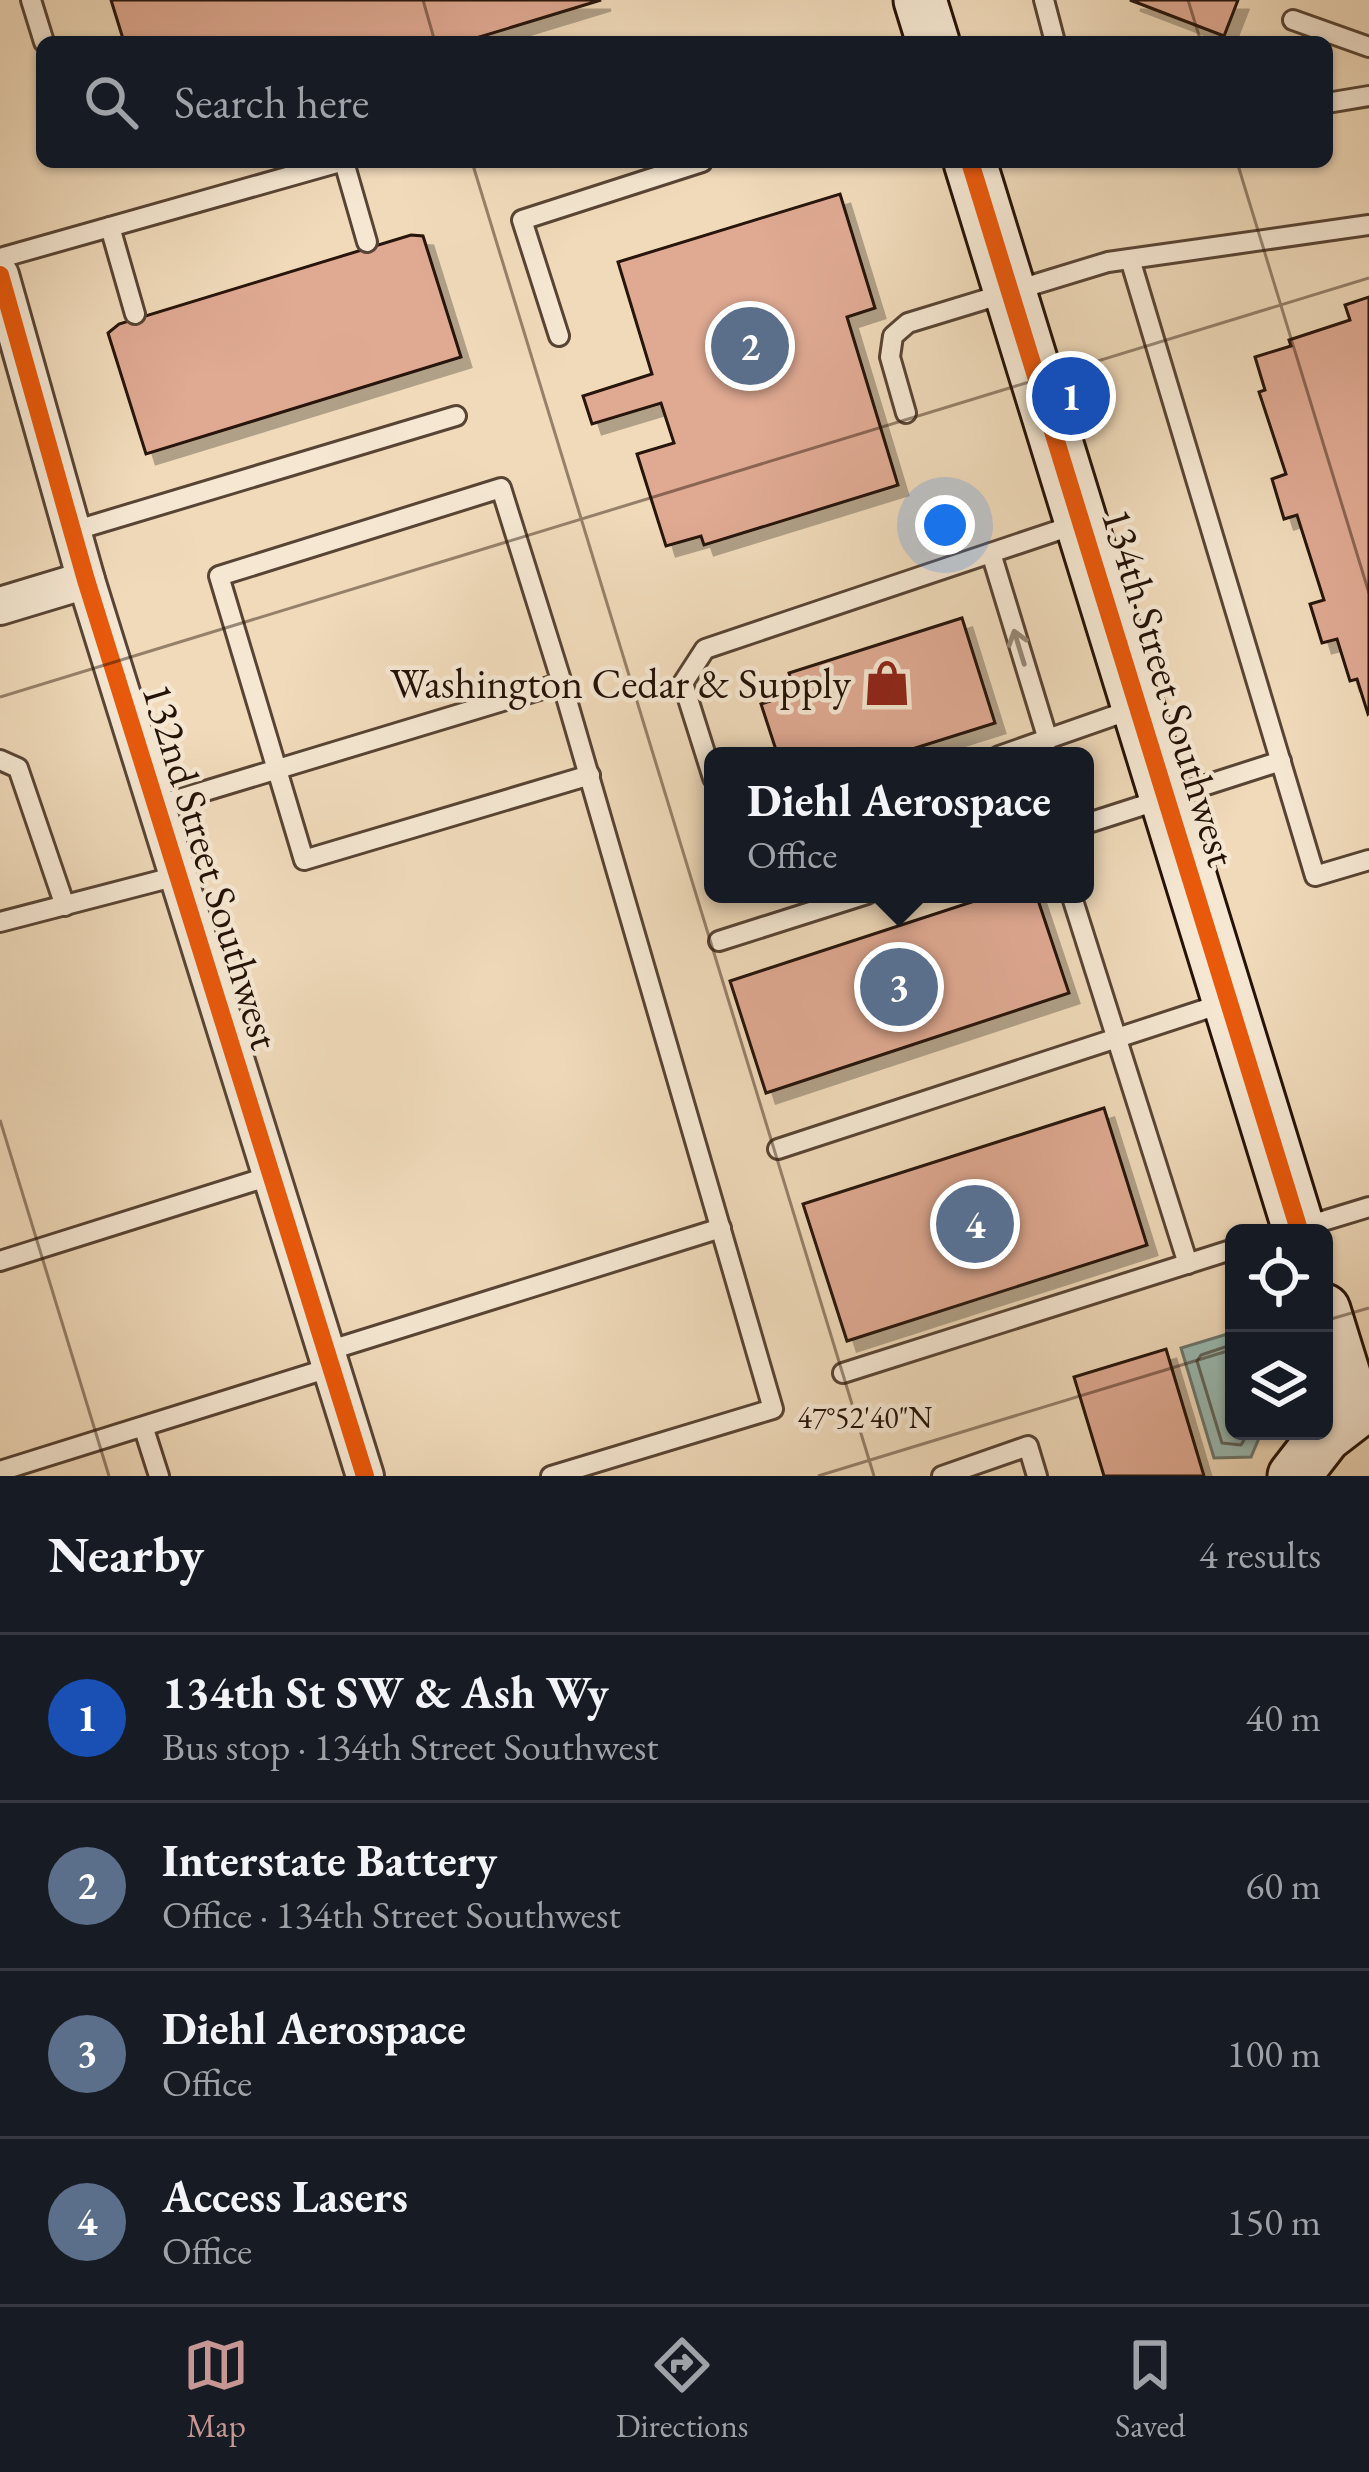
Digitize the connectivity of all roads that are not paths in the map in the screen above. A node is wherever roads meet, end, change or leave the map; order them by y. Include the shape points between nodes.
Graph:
1 (31, 0) edge
2 (920, 0) edge
3 (1044, 0) edge
4 (1293, 20) dead end
5 (42, 36) edge
6 (931, 36) edge
7 (1053, 36) edge
8 (1369, 47) edge
9 (1369, 96) edge
10 (1333, 102) edge
11 (321, 168) edge
12 (344, 168) edge
13 (683, 168) edge
14 (972, 168) edge
15 (1369, 225) edge
16 (110, 227) junction
17 (367, 242) dead end
18 (0, 258) edge
19 (1130, 259) junction
20 (0, 275) edge
21 (1010, 291) junction
22 (135, 314) dead end
23 (560, 337) dead end
24 (906, 413) dead end
25 (457, 416) dead end
26 (1081, 522) junction
27 (73, 532) junction
28 (991, 553) junction
29 (86, 580) junction
30 (0, 606) edge
31 (562, 683) junction
32 (1138, 707) junction
33 (1048, 740) junction
34 (1027, 747) edge
35 (704, 750) edge
36 (0, 760) edge
37 (1281, 761) junction
38 (277, 769) junction
39 (590, 776) junction
40 (1166, 798) junction
41 (158, 805) junction
42 (1094, 821) edge
43 (1369, 860) edge
44 (177, 876) junction
45 (839, 903) edge
46 (1074, 903) edge
47 (65, 906) junction
48 (0, 922) edge
49 (719, 941) dead end
50 (1229, 1001) junction
51 (1116, 1038) junction
52 (778, 1149) dead end
53 (270, 1176) junction
54 (1369, 1207) edge
55 (1292, 1224) edge
56 (1316, 1224) edge
57 (721, 1228) junction
58 (1225, 1252) edge
59 (0, 1261) edge
60 (1188, 1264) junction
61 (1333, 1332) edge
62 (326, 1360) junction
63 (843, 1373) dead end
64 (1362, 1406) edge
65 (144, 1429) junction
66 (0, 1472) edge
67 (159, 1476) edge
68 (364, 1476) edge
69 (551, 1476) edge
70 (942, 1476) edge
71 (1037, 1476) edge
72 (1294, 1476) edge

1 - 5 lane
2 - 6 street
3 - 7 lane
4 - 8 lane
9 - 10 lane
11 - 16 lane
12 - 17 lane
13 - 23 lane via 522,220
14 - 21 street, 134th Street Southwest
15 - 19 lane
16 - 18 lane
16 - 22 lane
19 - 21 lane
19 - 37 lane
20 - 27 street, 132nd Street Southwest
21 - 24 lane via 908,323 893,336 890,357
21 - 26 street, 134th Street Southwest
25 - 27 lane
26 - 28 lane
26 - 32 street, 134th Street Southwest
27 - 29 street, 132nd Street Southwest
33 -> 28 lane
28 - 35 lane via 705,650 683,683
29 - 30 street
29 - 41 street, 132nd Street Southwest
31 - 38 lane
31 - 38 lane via 501,488 219,575
31 - 39 lane
32 - 33 lane
32 - 40 street, 134th Street Southwest
33 - 34 lane
36 - 47 lane via 18,767
37 - 40 lane
37 - 43 lane via 1315,876
38 - 39 lane via 304,860
38 - 41 lane
39 - 57 lane
40 - 42 lane
40 - 50 street, 134th Street Southwest
41 - 44 street, 132nd Street Southwest
44 - 47 lane
44 - 53 street, 132nd Street Southwest
45 - 49 lane
46 - 51 lane
47 - 48 lane
50 - 51 lane
50 - 55 street, 134th Street Southwest
51 - 52 lane
51 - 60 lane
53 - 59 lane
53 - 62 street, 132nd Street Southwest
54 - 56 lane
57 - 62 lane
57 - 69 lane via 773,1408
58 - 60 lane
60 - 63 lane
61 - 64 street
62 - 65 lane
62 - 68 street, 132nd Street Southwest
64 - 72 street
65 - 66 lane
65 - 67 lane
70 - 71 lane via 1028,1446

